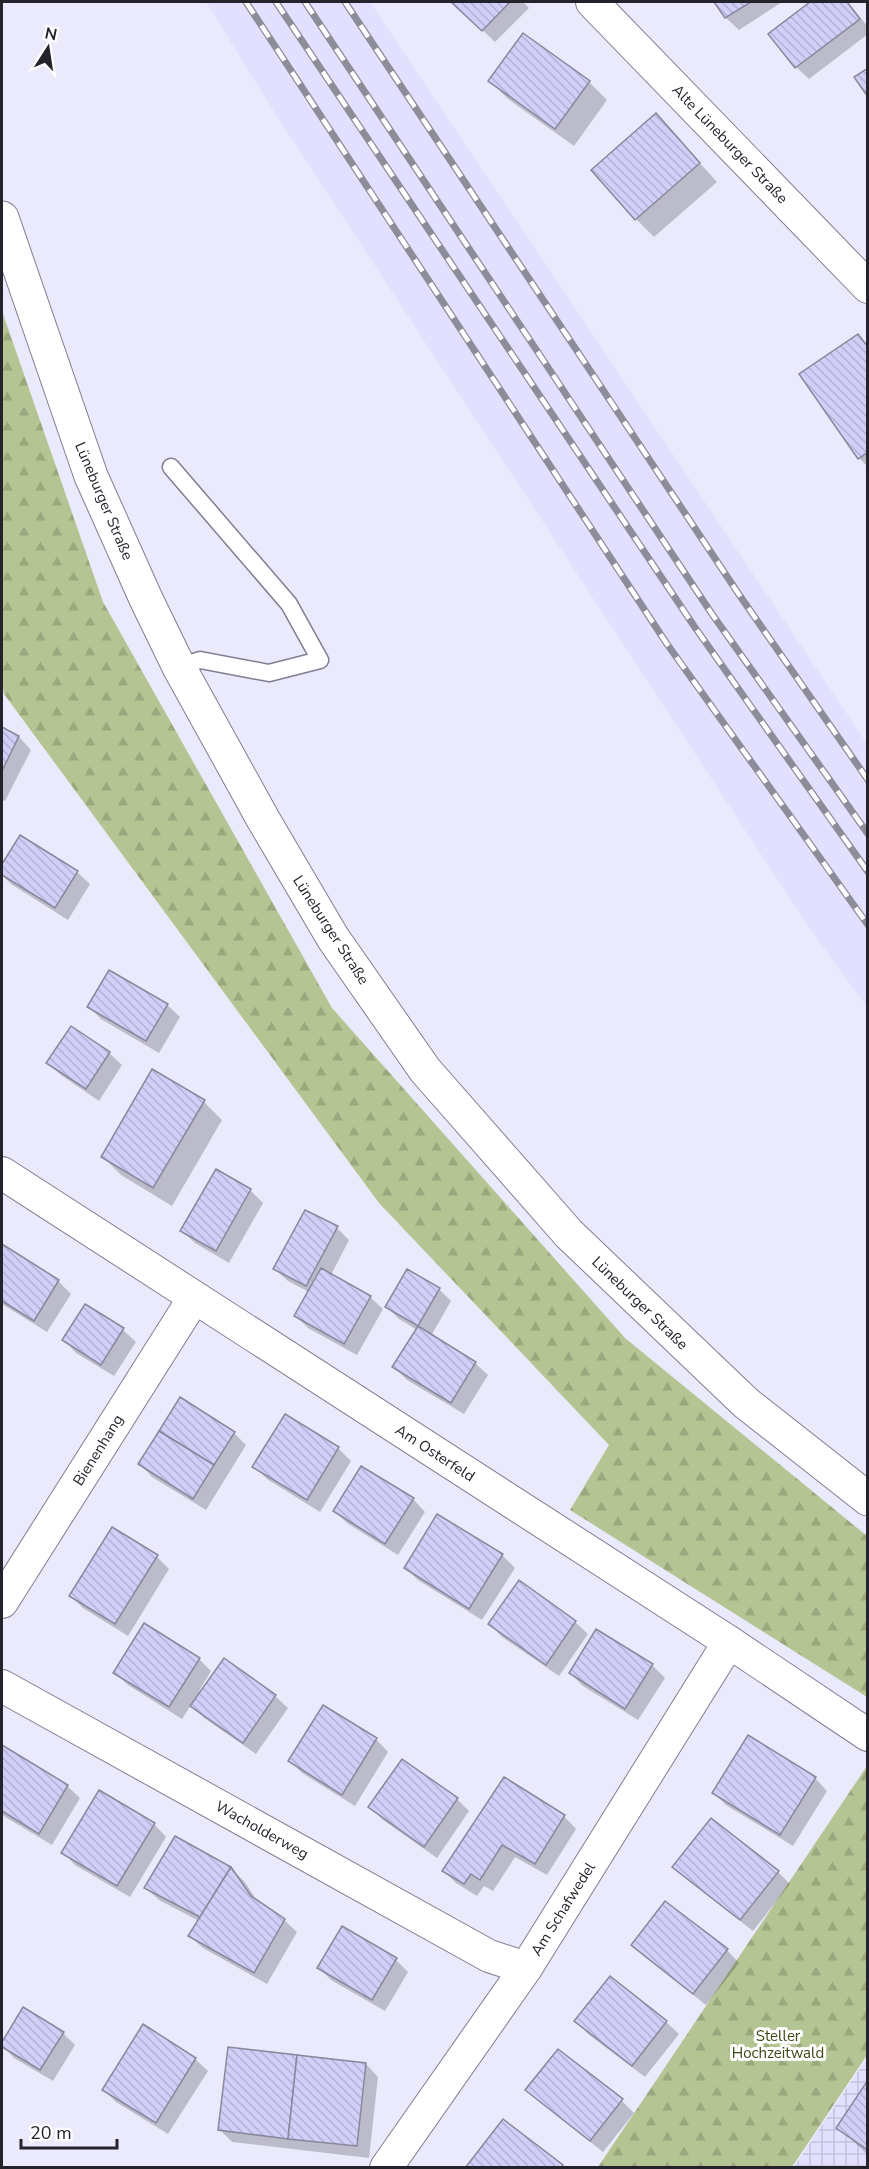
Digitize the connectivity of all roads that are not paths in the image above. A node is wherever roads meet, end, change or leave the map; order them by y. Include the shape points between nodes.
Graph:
1 (592, 2) edge
2 (2, 218) edge
3 (867, 287) edge
4 (171, 467) dead end
5 (179, 667) junction
6 (2, 1173) edge
7 (194, 1298) junction
8 (867, 1499) edge
9 (2, 1602) edge
10 (729, 1642) junction
11 (2, 1686) edge
12 (867, 1735) edge
13 (526, 1968) junction
14 (386, 2168) edge

1 - 3 street, Alte Lüneburger Straße
2 - 5 main road, Lüneburger Straße via 91,476
4 - 5 lane via 290,603 320,660 269,673 200,660
5 - 8 main road, Lüneburger Straße via 333,938 425,1070 568,1234 746,1403
6 - 7 street, Am Osterfeld
7 - 9 street, Bienenhang
7 - 10 street, Am Osterfeld
10 - 12 street, Am Osterfeld
10 - 13 street, Am Schafwedel
11 - 13 street, Wacholderweg via 489,1956
13 - 14 street, Am Schafwedel

